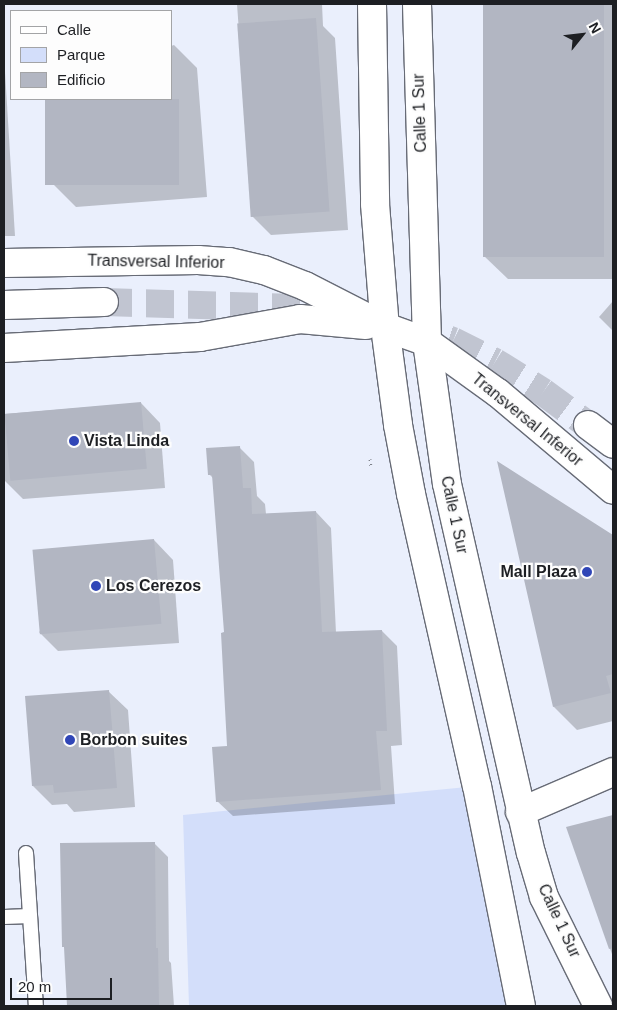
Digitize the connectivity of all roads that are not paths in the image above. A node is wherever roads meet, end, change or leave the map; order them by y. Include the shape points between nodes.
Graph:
1 (372, 4) edge
2 (417, 4) edge
3 (4, 263) edge
4 (104, 302) tunnel mouth
5 (4, 305) edge
6 (385, 328) junction
7 (427, 342) junction
8 (4, 348) edge
9 (588, 425) tunnel mouth
10 (613, 444) edge
11 (613, 490) edge
12 (613, 772) edge
13 (520, 812) junction
14 (26, 852) dead end
15 (30, 916) junction
16 (4, 917) edge
17 (36, 1006) edge
18 (520, 1006) edge
19 (598, 1006) edge

1 - 6 street via 375,204
2 - 7 street, Calle 1 Sur
3 - 6 street, Transversal Inferior via 229,262 264,270 305,286
4 - 5 street
6 - 7 street, Transversal Inferior
6 - 8 street, Transversal Inferior via 300,319 200,337
6 - 18 street via 411,494 477,786
7 - 11 street, Transversal Inferior via 498,393
7 - 13 street, Calle 1 Sur via 447,484
9 - 10 street
12 - 13 street
13 - 19 street, Calle 1 Sur via 544,898
14 - 15 lane
15 - 16 lane
15 - 17 lane

